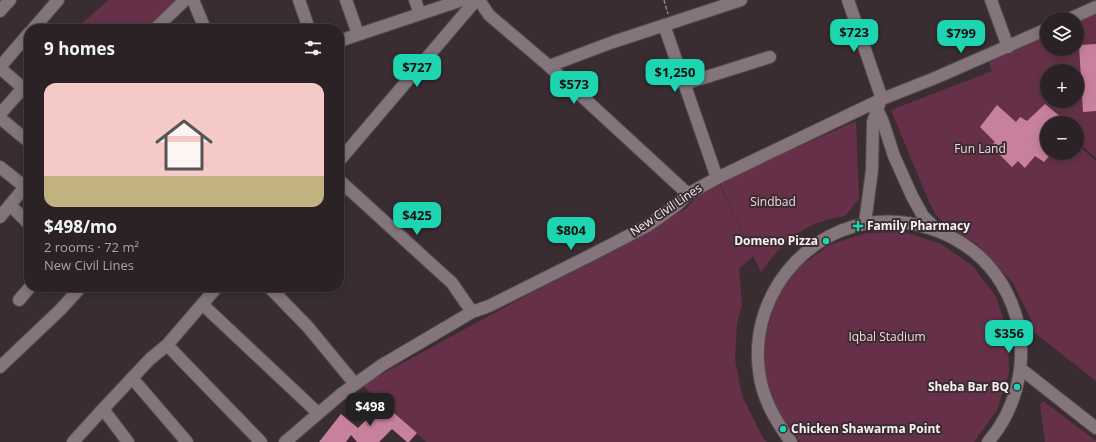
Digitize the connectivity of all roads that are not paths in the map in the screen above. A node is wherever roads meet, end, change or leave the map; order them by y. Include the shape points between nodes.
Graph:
1 (10, 0) edge
2 (58, 0) edge
3 (185, 0) edge
4 (193, 0) edge
5 (299, 0) edge
6 (346, 0) edge
7 (415, 0) edge
8 (462, 0) edge
9 (477, 0) edge
10 (741, 0) edge
11 (848, 0) edge
12 (991, 0) edge
13 (1096, 7) edge
14 (0, 11) edge
15 (1084, 12) edge
16 (420, 14) junction
17 (37, 24) edge
18 (161, 24) edge
19 (203, 24) edge
20 (307, 24) edge
21 (666, 25) junction
22 (1040, 32) edge
23 (358, 34) junction
24 (24, 39) edge
25 (344, 39) edge
26 (1008, 46) junction
27 (770, 57) dead end
28 (549, 66) junction
29 (0, 68) edge
30 (684, 84) junction
31 (24, 91) edge
32 (24, 93) edge
33 (880, 104) junction
34 (0, 114) edge
35 (0, 118) edge
36 (24, 138) edge
37 (344, 155) edge
38 (0, 167) edge
39 (717, 178) junction
40 (24, 183) edge
41 (344, 185) edge
42 (24, 189) edge
43 (688, 194) junction
44 (10, 205) junction
45 (0, 216) edge
46 (24, 219) edge
47 (865, 223) junction
48 (937, 230) junction
49 (26, 292) edge
50 (76, 292) edge
51 (213, 292) edge
52 (275, 292) edge
53 (19, 300) dead end
54 (202, 304) junction
55 (472, 312) junction
56 (167, 344) junction
57 (0, 367) edge
58 (1020, 369) junction
59 (132, 378) junction
60 (355, 384) junction
61 (102, 409) junction
62 (318, 413) junction
63 (1096, 428) edge
64 (73, 442) edge
65 (128, 442) edge
66 (187, 442) edge
67 (261, 442) edge
68 (286, 442) edge
69 (791, 442) edge
70 (988, 442) edge

1 - 14 street
2 - 17 street
3 - 18 street
4 - 19 street
5 - 20 street
6 - 23 street
7 - 16 street
8 - 16 street
9 - 28 street via 489,15
9 - 37 street
10 - 21 street
11 - 33 street
12 - 26 street
13 - 15 street
16 - 23 street
21 - 28 street
21 - 30 street
22 - 26 street, New Civil Lines
23 - 25 street
24 - 29 street
26 - 33 street, New Civil Lines
27 - 30 street
28 - 43 street
29 - 31 street
30 - 39 street
32 - 34 street
33 - 39 street, New Civil Lines
33 - 47 street via 873,122 872,170
33 - 48 street via 894,156 912,196 923,216
35 - 36 street
38 - 40 street
39 - 43 street, New Civil Lines
41 - 55 street via 452,283
42 - 44 street
43 - 55 street, New Civil Lines via 646,226 489,306
44 - 45 street
44 - 46 street
47 - 48 street via 914,223
47 - 69 street via 827,237 795,260 772,293 764,311 758,350 762,390 769,409
48 - 58 street via 978,255 989,266 1006,292 1015,314 1020,337
49 - 53 street
50 - 57 street
51 - 54 street
52 - 60 street via 308,327
54 - 56 street
54 - 62 street
55 - 60 street, New Civil Lines via 382,365
56 - 59 street
56 - 67 street
58 - 63 street
58 - 70 street via 1018,385 1008,413
59 - 61 street
59 - 66 street
60 - 62 street, New Civil Lines
61 - 64 street
61 - 65 street
62 - 68 street, New Civil Lines

